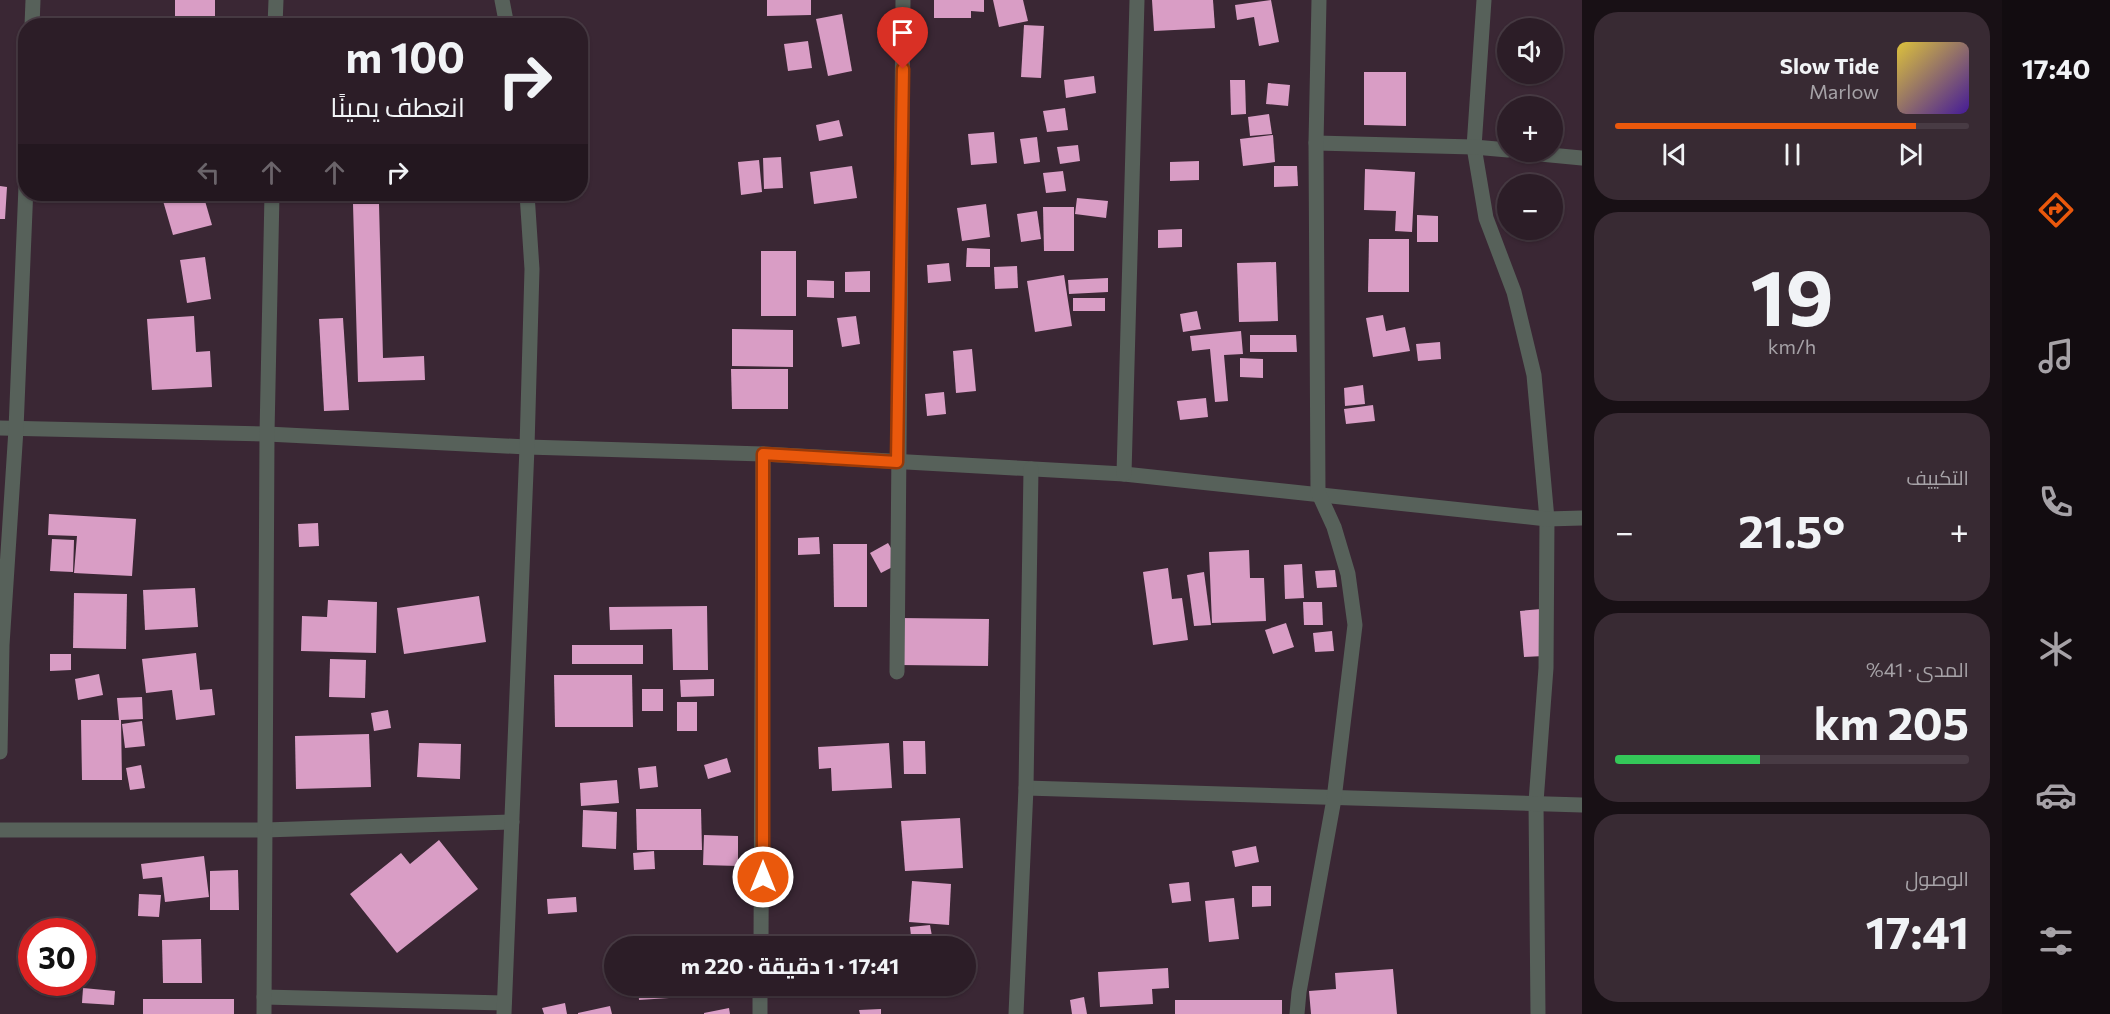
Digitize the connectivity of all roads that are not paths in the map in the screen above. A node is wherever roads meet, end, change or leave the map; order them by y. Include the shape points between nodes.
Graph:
1 (33, 0) edge
2 (276, 0) edge
3 (502, 0) edge
4 (903, 0) edge
5 (1137, 0) edge
6 (1319, 0) edge
7 (1484, 0) edge
8 (32, 18) edge
9 (275, 18) edge
10 (505, 18) edge
11 (1316, 143) junction
12 (1474, 147) junction
13 (1497, 149) edge
14 (1563, 156) edge
15 (1582, 158) edge
16 (25, 201) edge
17 (272, 201) edge
18 (527, 201) edge
19 (0, 428) edge
20 (16, 429) junction
21 (267, 434) junction
22 (528, 447) junction
23 (763, 454) junction
24 (897, 462) junction
25 (1031, 469) junction
26 (1124, 474) junction
27 (1318, 492) junction
28 (1582, 518) edge
29 (1547, 519) junction
30 (1, 645) edge
31 (897, 672) dead end
32 (0, 752) edge
33 (1026, 788) junction
34 (1334, 799) junction
35 (1536, 802) junction
36 (1582, 804) edge
37 (512, 822) junction
38 (0, 830) edge
39 (265, 830) junction
40 (761, 936) edge
41 (760, 996) edge
42 (264, 998) junction
43 (504, 1009) edge
44 (264, 1014) edge
45 (759, 1014) edge
46 (1016, 1014) edge
47 (1298, 1014) edge
48 (1538, 1014) edge

1 - 8 street
2 - 9 street
3 - 10 street
4 - 24 street
5 - 26 street
6 - 11 street
7 - 12 street
11 - 12 street
11 - 27 street
12 - 13 street
12 - 29 street via 1486,218 1514,292 1534,375
14 - 15 street
16 - 20 street
17 - 21 street
18 - 22 street via 532,269
19 - 20 street
20 - 21 street
20 - 30 street
21 - 22 street
21 - 39 street
22 - 23 street
22 - 37 street
23 - 24 street
23 - 40 street
24 - 25 street
24 - 31 street
25 - 26 street
25 - 33 street
26 - 27 street
27 - 29 street
27 - 34 street via 1334,527 1348,574 1355,625
28 - 29 street
29 - 35 street via 1546,668
30 - 32 street
33 - 34 street
33 - 46 street
34 - 35 street
34 - 47 street
35 - 36 street
35 - 48 street
37 - 39 street
37 - 43 street
38 - 39 street
39 - 42 street
41 - 45 street
42 - 43 street
42 - 44 street

